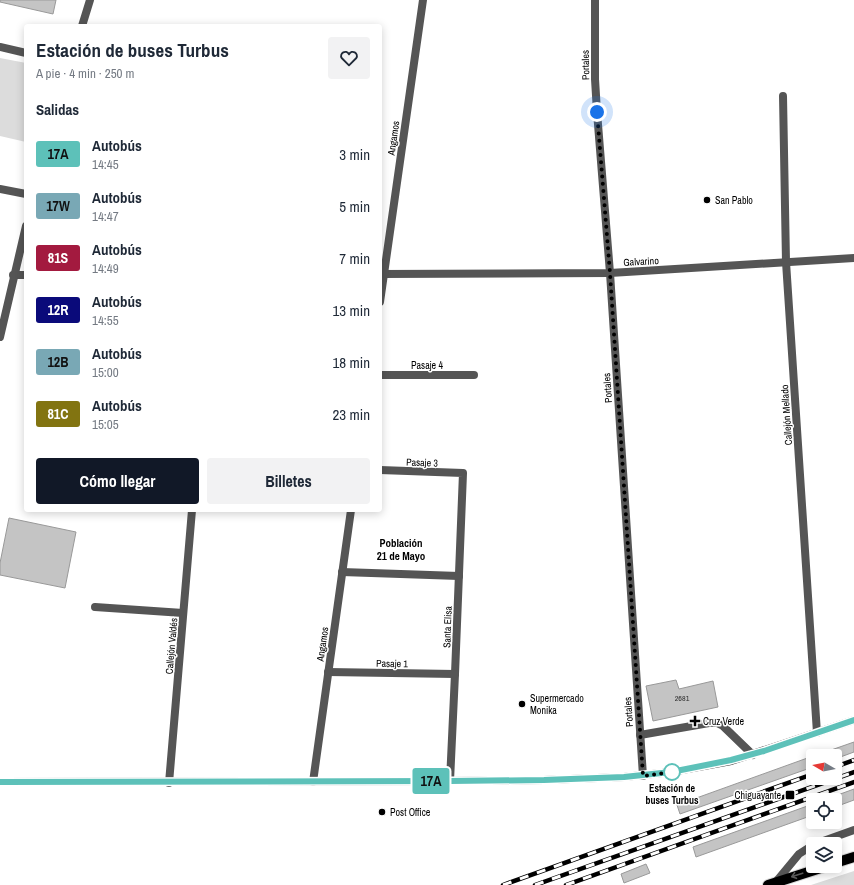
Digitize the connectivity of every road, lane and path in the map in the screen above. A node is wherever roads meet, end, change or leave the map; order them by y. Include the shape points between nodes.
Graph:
1 (90, 0) edge
2 (423, 0) edge
3 (595, 0) edge
4 (83, 24) edge
5 (0, 47) edge
6 (24, 52) edge
7 (783, 96) dead end
8 (0, 189) edge
9 (24, 194) edge
10 (24, 234) edge
11 (854, 258) edge
12 (786, 262) junction
13 (610, 273) junction
14 (382, 274) edge
15 (14, 275) junction
16 (24, 275) edge
17 (0, 337) edge
18 (382, 375) edge
19 (474, 375) dead end
20 (382, 470) edge
21 (463, 473) joint
22 (192, 512) edge
23 (351, 512) edge
24 (342, 572) junction
25 (459, 576) junction
26 (95, 607) dead end
27 (183, 613) junction
28 (328, 672) junction
29 (455, 674) junction
30 (854, 720) edge
31 (817, 732) junction
32 (640, 735) junction
33 (753, 754) junction
34 (643, 776) junction
35 (450, 781) junction
36 (0, 782) edge
37 (312, 782) junction
38 (169, 783) junction
39 (854, 830) edge
40 (834, 837) edge
41 (806, 849) edge
42 (854, 857) edge
43 (842, 861) edge
44 (806, 873) edge
45 (772, 884) edge

1 - 4 street
2 - 14 street, Angamos
3 - 13 street, Portales via 595,85
5 - 6 street
7 - 12 street, Callejón Mellado
8 - 9 street
10 - 15 street
11 - 12 street, Galvarino
12 - 13 street, Galvarino
12 - 31 street, Callejón Mellado
13 - 14 street, Galvarino
13 - 32 street, Portales
15 - 16 street
15 - 17 street
18 - 19 street, Pasaje 4
20 - 21 street, Pasaje 3
21 - 25 street, Santa Elisa
22 - 27 street, Callejón Valdés
23 - 24 street, Angamos
24 - 25 street
24 - 28 street, Angamos
25 - 29 street, Santa Elisa
26 - 27 street
27 - 38 street, Callejón Valdés
28 - 29 street, Pasaje 1
28 - 37 street, Angamos
29 - 35 street, Santa Elisa
30 - 31 main road
31 - 33 main road
32 - 33 street via 716,723 723,726
32 - 34 street, Portales
33 - 34 main road via 700,767
34 - 35 main road
35 - 37 main road
36 - 38 main road
37 - 38 main road
39 - 40 street
41 - 45 street
42 - 43 main road
44 -> 45 main road

